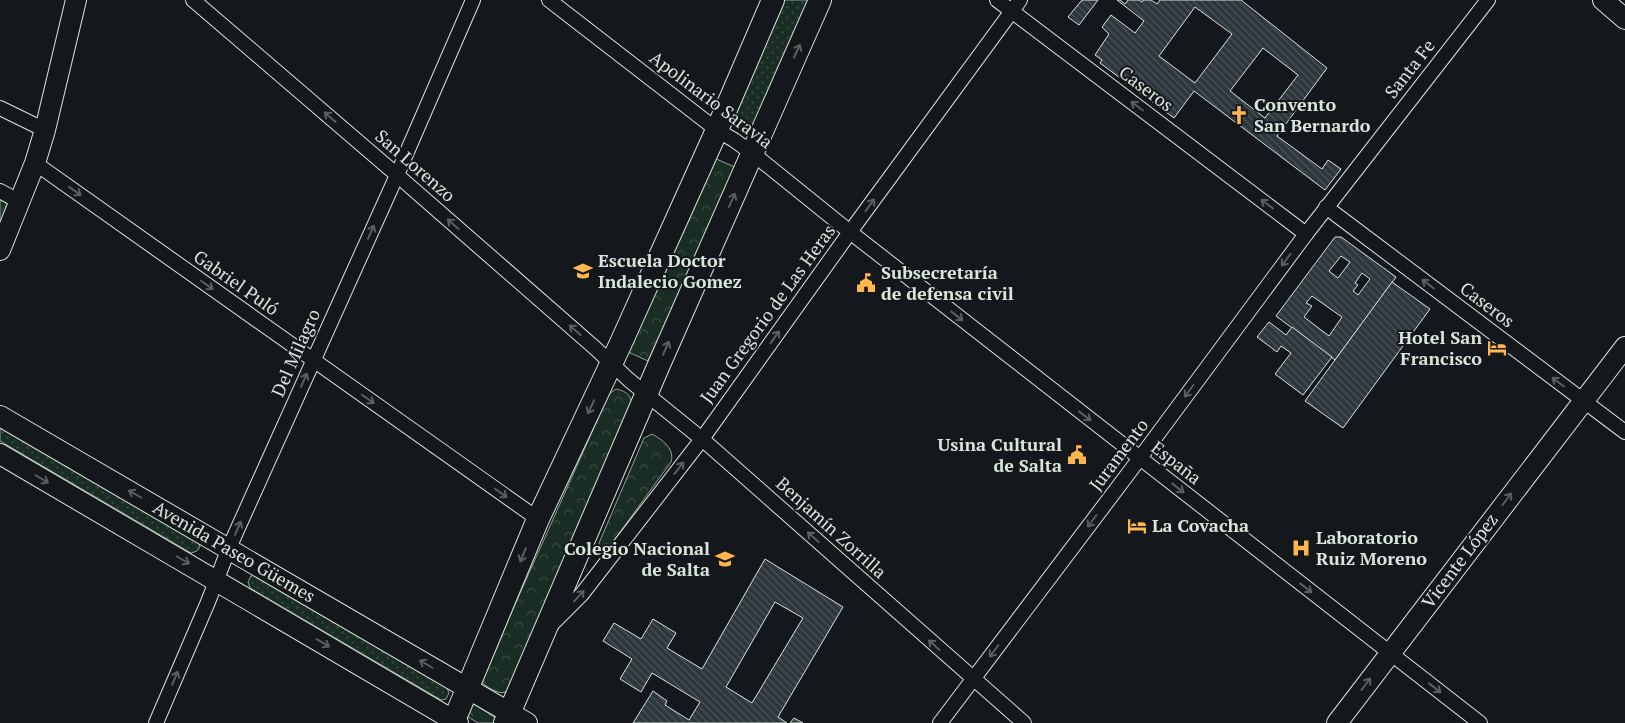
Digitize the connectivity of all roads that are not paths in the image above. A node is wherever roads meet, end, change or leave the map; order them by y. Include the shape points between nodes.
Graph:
1 (193, 0) edge
2 (472, 0) edge
3 (549, 0) edge
4 (773, 0) edge
5 (820, 0) edge
6 (997, 0) edge
7 (1488, 0) edge
8 (1604, 0) edge
9 (72, 2) edge
10 (1016, 5) edge
11 (1625, 19) edge
12 (0, 108) edge
13 (45, 130) junction
14 (717, 130) junction
15 (752, 154) junction
16 (35, 163) junction
17 (397, 175) junction
18 (0, 192) edge
19 (20, 202) junction
20 (1326, 207) junction
21 (850, 232) junction
22 (1306, 234) junction
23 (0, 250) edge
24 (1625, 347) edge
25 (313, 360) junction
26 (611, 363) junction
27 (647, 393) junction
28 (1583, 400) junction
29 (0, 416) edge
30 (1625, 432) edge
31 (702, 439) junction
32 (0, 454) edge
33 (1140, 458) junction
34 (538, 519) junction
35 (229, 548) junction
36 (216, 580) junction
37 (545, 631) junction
38 (1390, 653) junction
39 (973, 679) junction
40 (468, 689) junction
41 (514, 720) edge
42 (455, 722) edge
43 (156, 723) edge
44 (940, 723) edge
45 (1024, 723) edge
46 (1337, 723) edge
47 (1480, 723) edge

17 -> 1 street, San Lorenzo
2 - 17 street, Del Milagro
3 - 14 street, Apolinario Saravia
4 - 14 main road
15 -> 5 main road
6 - 10 street, Caseros
7 - 20 street, Santa Fe
8 - 11 street
9 - 13 street
21 -> 10 street, Juan Gregorio de Las Heras
22 -> 10 street, Caseros
12 - 13 street
13 - 16 street
14 - 15 street, Apolinario Saravia
14 - 26 main road
15 - 21 street, Apolinario Saravia
27 -> 15 main road
16 - 19 street
16 -> 25 street, Gabriel Puló
25 -> 17 street, Del Milagro
26 -> 17 street, San Lorenzo
18 - 19 street
19 - 23 street
20 - 22 street, Juramento
28 -> 20 street, Caseros
31 -> 21 street, Juan Gregorio de Las Heras
21 -> 33 street, España
22 -> 33 street, Juramento
24 - 28 street, Vicente López
25 -> 34 street, Gabriel Puló
35 -> 25 street, Del Milagro
26 - 27 street, Benjamín Zorrilla
26 -> 34 main road
27 - 31 street, Benjamín Zorrilla
27 - 37 main road
28 - 30 street, Caseros
38 -> 28 street, Vicente López
35 -> 29 street, Avenida Paseo Güemes
37 -> 31 street, Juan Gregorio de Las Heras via 582,594
39 -> 31 street, Benjamín Zorrilla
32 -> 36 street, Avenida Paseo Güemes
33 -> 38 street, España
33 -> 39 street, Juramento
34 -> 40 main road
35 - 36 street, Del Milagro
40 -> 35 street, Avenida Paseo Güemes
36 -> 42 street, Avenida Paseo Güemes
43 -> 36 street, Del Milagro
37 - 41 main road
46 -> 38 street, Vicente López
38 -> 47 street, España
39 - 44 street, Juramento
39 - 45 street, Benjamín Zorrilla
40 - 41 street, Avenida Paseo Güemes
40 - 42 main road

